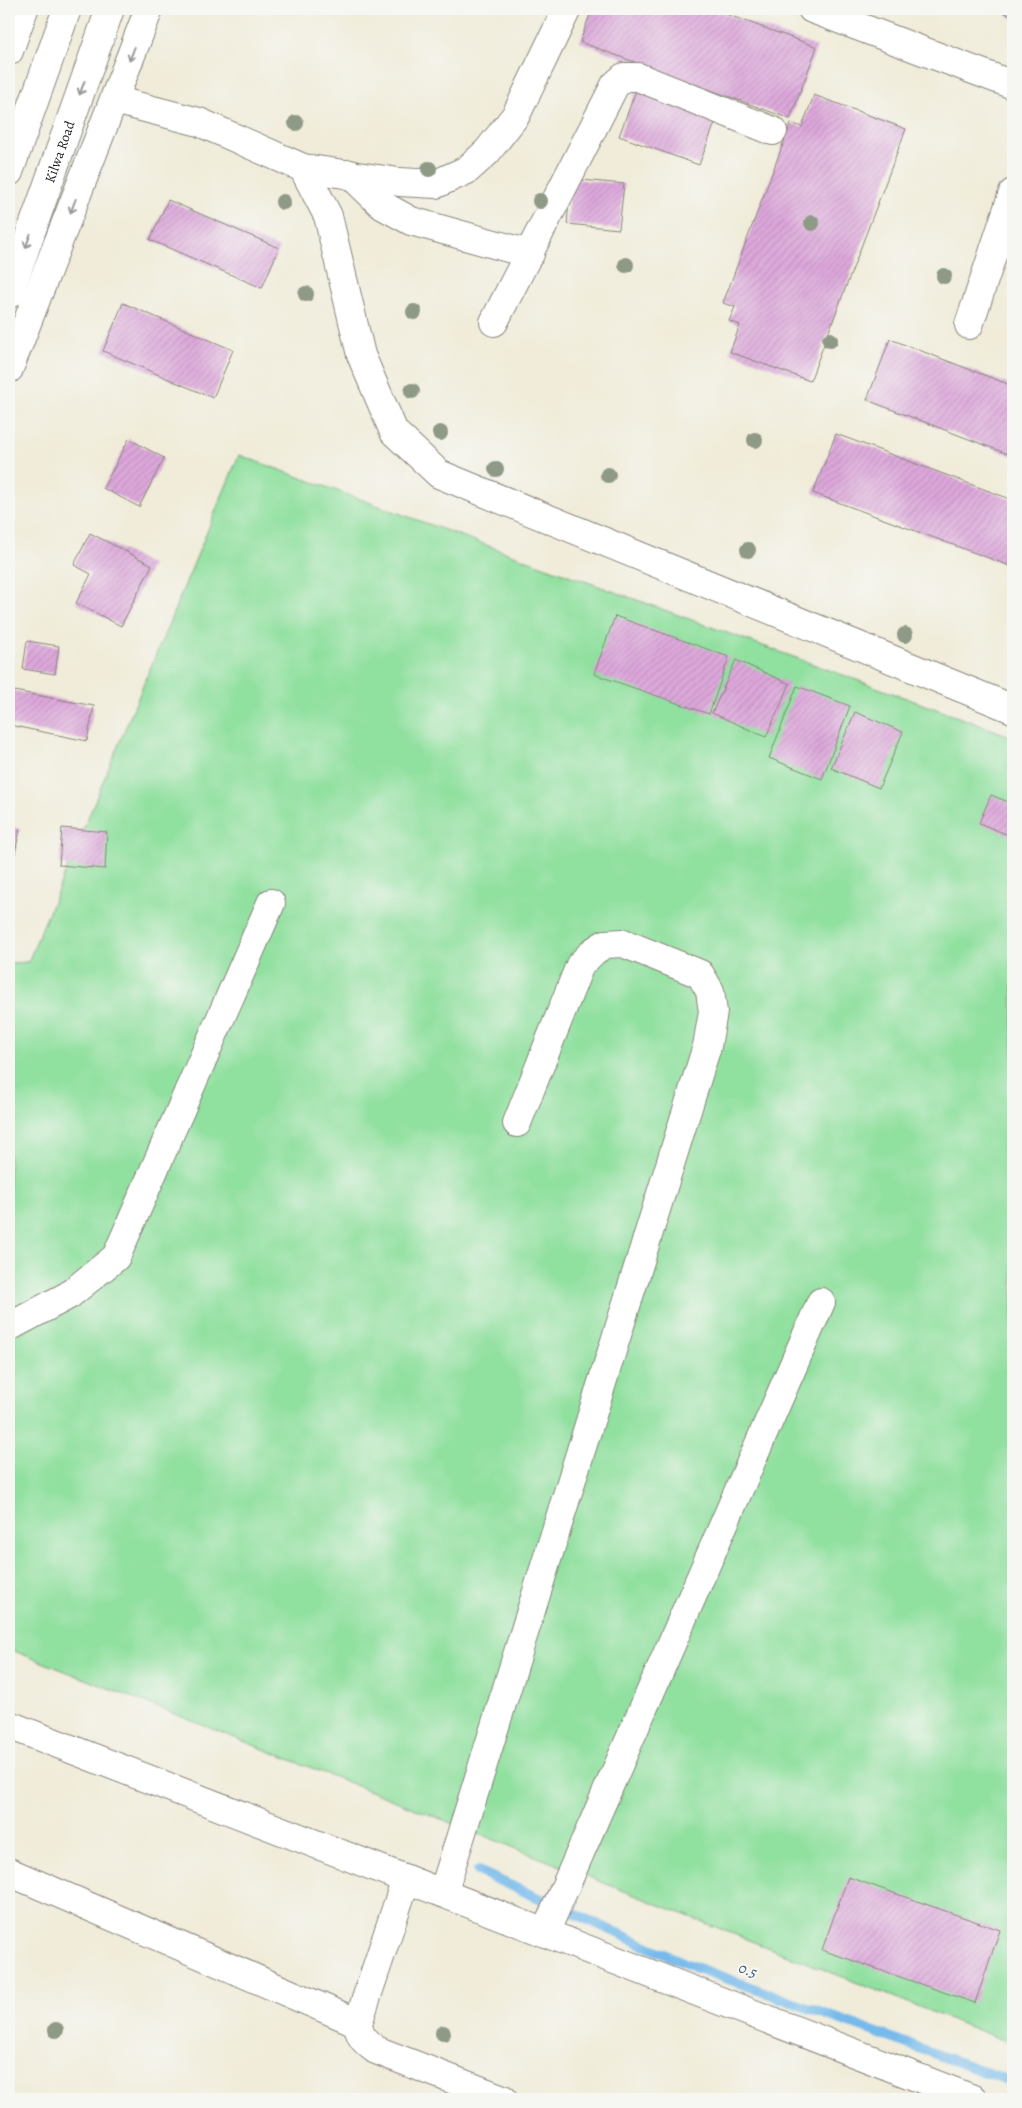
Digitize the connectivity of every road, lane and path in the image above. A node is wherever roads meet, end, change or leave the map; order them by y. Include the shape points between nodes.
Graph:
1 (24, 9) edge
2 (67, 9) edge
3 (110, 9) edge
4 (149, 9) edge
5 (566, 9) edge
6 (812, 9) edge
7 (9, 51) edge
8 (1013, 85) edge
9 (114, 100) junction
10 (773, 130) dead end
11 (303, 168) junction
12 (9, 172) edge
13 (350, 174) junction
14 (1013, 193) edge
15 (530, 254) junction
16 (9, 294) edge
17 (494, 322) dead end
18 (969, 325) dead end
19 (9, 369) edge
20 (1013, 709) edge
21 (271, 903) dead end
22 (517, 1124) dead end
23 (821, 1302) dead end
24 (9, 1327) edge
25 (9, 1725) edge
26 (9, 1872) edge
27 (406, 1879) junction
28 (443, 1893) junction
29 (545, 1933) junction
30 (358, 2023) junction
31 (503, 2099) edge
32 (973, 2099) edge

1 - 7 main road
2 - 12 main road
3 -> 16 main road, Kilwa Road
4 -> 9 main road
5 - 13 main road via 516,115 487,152 467,170 436,184
6 - 8 main road
9 - 11 main road via 199,122
9 -> 19 main road
10 - 15 main road via 638,77 624,77 615,85
11 - 13 main road
11 - 20 main road via 328,216 361,355 394,432 439,474
13 - 15 main road via 382,205 411,221
14 - 18 main road
15 - 17 main road
21 - 24 main road via 116,1257 69,1295
22 - 28 main road via 580,965 594,951 605,944 623,943 700,974 710,991 714,1012 707,1046
23 - 29 main road
25 - 27 main road
26 - 30 main road
27 - 28 main road
27 - 30 main road
28 - 29 main road
29 - 32 main road
30 - 31 main road via 363,2041 376,2050

